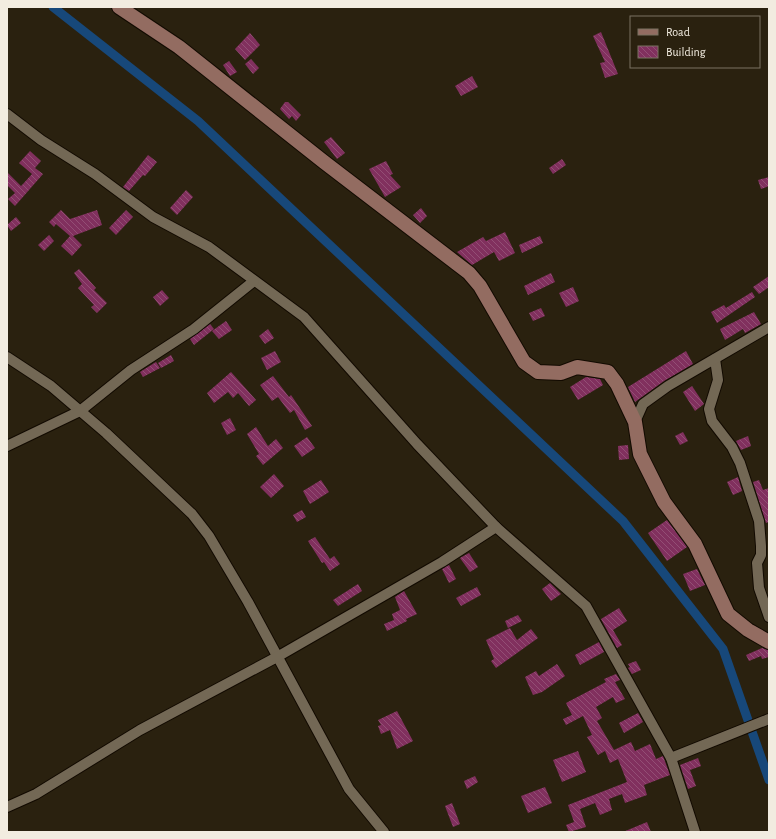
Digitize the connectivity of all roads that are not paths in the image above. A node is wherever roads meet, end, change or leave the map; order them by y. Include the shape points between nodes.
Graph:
1 (119, 7) edge
2 (7, 114) edge
3 (254, 281) junction
4 (769, 327) edge
5 (7, 357) edge
6 (715, 359) junction
7 (80, 411) junction
8 (635, 422) junction
9 (7, 446) edge
10 (496, 527) junction
11 (769, 617) edge
12 (769, 642) edge
13 (277, 657) junction
14 (769, 719) edge
15 (672, 758) junction
16 (7, 807) edge
17 (384, 832) edge
18 (695, 832) edge

1 - 8 street via 179,48 469,273 480,286 524,362 538,372 561,373 577,367 608,372 617,384
2 - 3 street via 154,216 209,247
3 - 7 street via 194,329 131,370
3 - 10 street via 304,317 417,444
4 - 6 street
5 - 7 street via 51,386
6 - 8 street via 668,386 643,404
6 - 11 street via 718,380 709,409 712,421 732,447 740,463 759,521 759,588
7 - 9 street
7 - 13 street via 192,514 209,536
8 - 12 street via 640,454 664,502 695,544 728,614
10 - 13 street via 442,562
10 - 15 street via 586,606
13 - 16 street via 140,730 36,794
13 - 17 street via 349,789
14 - 15 street
15 - 18 street

